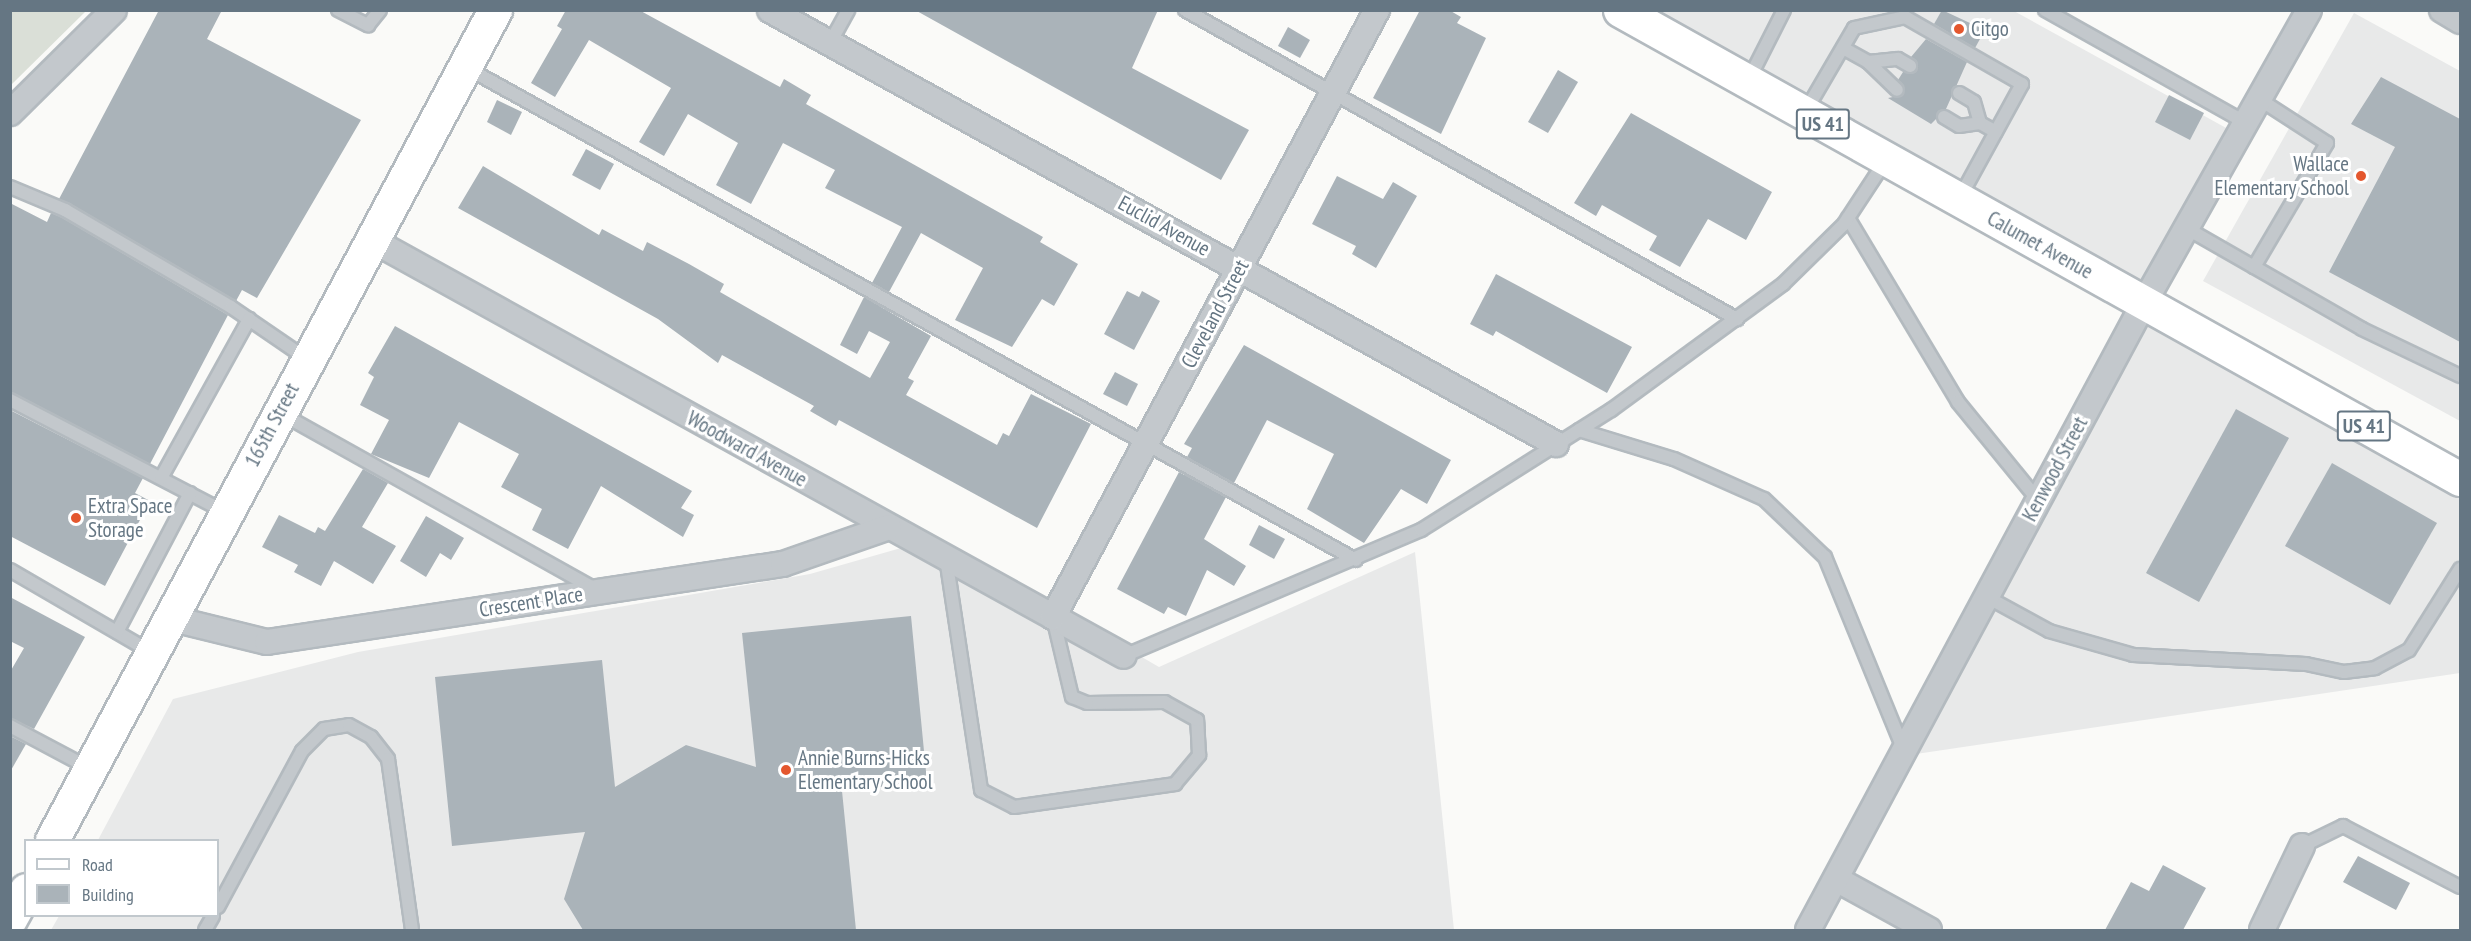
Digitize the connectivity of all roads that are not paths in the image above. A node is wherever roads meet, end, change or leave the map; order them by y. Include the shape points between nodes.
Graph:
1 (114, 10) edge
2 (338, 10) edge
3 (380, 10) edge
4 (495, 10) edge
5 (770, 10) edge
6 (848, 10) edge
7 (1185, 10) edge
8 (1377, 10) edge
9 (1620, 10) edge
10 (1784, 10) edge
11 (2046, 10) edge
12 (2309, 10) edge
13 (2442, 10) edge
14 (2460, 21) edge
15 (830, 43) junction
16 (1842, 48) junction
17 (1868, 62) junction
18 (1910, 66) dead end
19 (464, 67) junction
20 (1748, 82) junction
21 (1897, 90) dead end
22 (1333, 93) junction
23 (1959, 93) dead end
24 (2259, 99) junction
25 (10, 113) edge
26 (1805, 114) junction
27 (1944, 117) dead end
28 (1980, 123) junction
29 (2246, 123) junction
30 (1996, 132) junction
31 (1887, 159) junction
32 (10, 187) edge
33 (1959, 200) junction
34 (1848, 218) junction
35 (2186, 228) junction
36 (372, 240) junction
37 (2254, 267) junction
38 (1240, 268) junction
39 (2144, 303) junction
40 (249, 319) junction
41 (1737, 319) junction
42 (308, 359) junction
43 (2460, 376) edge
44 (10, 400) edge
45 (279, 412) junction
46 (1579, 430) junction
47 (1145, 444) junction
48 (1556, 444) junction
49 (161, 478) junction
50 (2460, 479) edge
51 (190, 493) junction
52 (2038, 500) junction
53 (225, 513) junction
54 (889, 527) junction
55 (946, 558) junction
56 (1356, 560) junction
57 (2460, 569) edge
58 (10, 570) edge
59 (600, 592) junction
60 (1987, 597) junction
61 (1053, 617) junction
62 (169, 618) junction
63 (117, 632) junction
64 (151, 652) junction
65 (1124, 656) joint
66 (10, 726) edge
67 (1904, 751) junction
68 (90, 768) junction
69 (53, 839) edge
70 (2302, 846) joint
71 (1836, 879) junction
72 (2460, 887) edge
73 (24, 894) edge
74 (219, 905) edge
75 (10, 919) edge
76 (412, 930) edge
77 (1808, 930) edge
78 (1929, 930) edge
79 (2262, 930) edge

1 - 25 street
2 - 3 lane via 368,25
4 - 19 main road, 165th Street
5 - 15 street, Euclid Avenue
6 - 15 lane
7 - 22 lane
8 - 22 street, Cleveland Street
9 - 20 main road, Calumet Avenue / US 41
10 - 20 lane
11 - 29 lane
12 - 24 street, Kenwood Street
13 - 14 street
15 - 38 street, Euclid Avenue
16 - 17 lane
16 - 26 lane
16 - 30 lane via 1854,28 1905,17 2022,84
17 - 18 lane via 1898,59
17 - 21 lane
19 - 36 main road, 165th Street
19 - 47 lane
20 - 26 main road, Calumet Avenue / US 41
22 - 38 street, Cleveland Street
22 - 41 lane
23 - 28 lane via 1974,102
24 - 29 street, Kenwood Street
24 - 37 lane via 2327,143
26 - 31 main road, Calumet Avenue / US 41
27 - 28 lane via 1959,126
28 - 30 lane
29 - 35 street, Kenwood Street
30 - 33 lane
31 - 33 main road, Calumet Avenue / US 41
31 - 34 lane
32 - 40 lane via 65,210
33 - 39 main road, Calumet Avenue / US 41
34 - 41 lane via 1783,284
34 - 52 lane via 1958,402
35 - 37 lane
35 - 39 street, Kenwood Street
36 - 42 main road, 165th Street
36 - 54 street, Woodward Avenue
37 - 43 lane
38 - 47 street, Cleveland Street
38 - 48 street, Euclid Avenue
39 - 50 main road, Calumet Avenue / US 41
39 - 52 street, Kenwood Street
40 - 42 lane
40 - 49 lane
41 - 46 lane
42 - 45 main road, 165th Street
44 - 49 lane
45 - 53 main road, 165th Street
45 - 59 lane
46 - 48 lane
46 - 67 lane via 1674,459 1764,499 1824,557
47 - 56 lane
47 - 61 street, Cleveland Street
48 - 56 lane via 1421,530
49 - 51 lane
51 - 53 lane
51 - 63 lane
52 - 60 street, Kenwood Street
53 - 62 main road, 165th Street
54 - 55 street, Woodward Avenue
54 - 59 street, Crescent Place via 783,564
55 - 61 street, Woodward Avenue
55 - 61 lane via 981,790 1014,807 1175,784 1199,755 1197,720 1165,702 1087,703 1072,696
56 - 65 lane
57 - 60 lane via 2409,650 2375,668 2344,672 2306,664 2133,655 2049,631
58 - 63 lane
59 - 62 street, Crescent Place via 267,642
60 - 67 street, Kenwood Street
61 - 65 street, Woodward Avenue
62 - 64 main road, 165th Street
63 - 64 lane
64 - 68 main road, 165th Street
66 - 68 lane
67 - 71 street, Kenwood Street
68 - 69 main road, 165th Street
70 - 72 lane via 2343,826
70 - 79 street
71 - 77 street, Kenwood Street
71 - 78 street
73 - 75 main road
74 - 76 lane via 303,752 324,729 349,725 371,737 388,759

